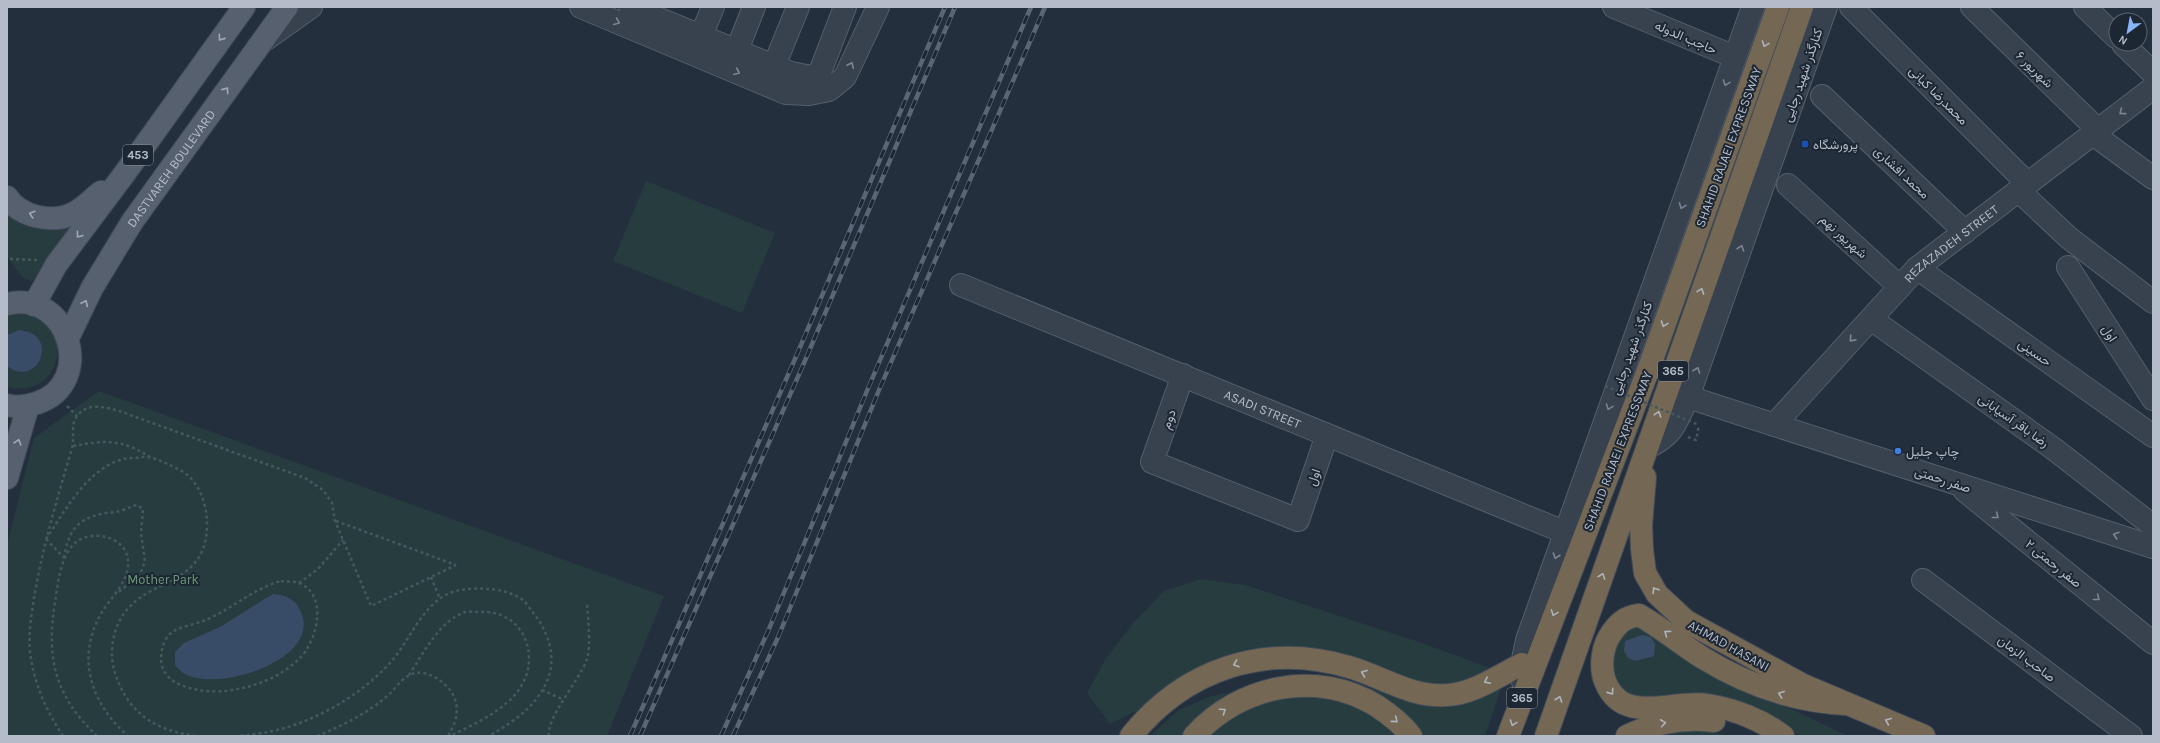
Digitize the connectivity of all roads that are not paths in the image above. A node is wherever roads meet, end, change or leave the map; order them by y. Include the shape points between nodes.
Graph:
1 (244, 7) edge
2 (287, 7) edge
3 (311, 7) edge
4 (581, 7) edge
5 (630, 7) edge
6 (713, 7) edge
7 (754, 7) edge
8 (798, 7) edge
9 (845, 7) edge
10 (878, 7) edge
11 (1753, 7) edge
12 (1778, 7) edge
13 (1802, 7) edge
14 (1826, 7) edge
15 (1851, 7) edge
16 (1972, 7) edge
17 (2085, 7) edge
18 (1625, 11) edge
19 (667, 14) edge
20 (2108, 29) edge
21 (701, 36) junction
22 (258, 44) junction
23 (736, 50) junction
24 (2131, 52) edge
25 (1735, 57) junction
26 (774, 66) junction
27 (2153, 73) edge
28 (2153, 88) edge
29 (1822, 96) dead end
30 (2095, 132) junction
31 (125, 173) junction
32 (2153, 178) edge
33 (1788, 185) dead end
34 (2023, 187) junction
35 (7, 197) edge
36 (1965, 232) junction
37 (2068, 267) dead end
38 (1917, 268) junction
39 (961, 285) dead end
40 (1900, 287) junction
41 (8, 301) edge
42 (2153, 302) edge
43 (34, 305) junction
44 (1871, 318) junction
45 (68, 338) junction
46 (1183, 376) junction
47 (1688, 397) junction
48 (2153, 399) edge
49 (7, 405) edge
50 (28, 406) junction
51 (1774, 425) junction
52 (1328, 435) junction
53 (2153, 436) edge
54 (1648, 447) junction
55 (8, 472) edge
56 (1955, 483) junction
57 (1298, 520) joint
58 (2153, 526) edge
59 (1564, 532) junction
60 (2153, 547) edge
61 (1923, 580) dead end
62 (2153, 643) edge
63 (1522, 664) junction
64 (1525, 691) junction
65 (1847, 704) junction
66 (1131, 736) edge
67 (1194, 736) edge
68 (1411, 736) edge
69 (1508, 736) edge
70 (1546, 736) edge
71 (1627, 736) edge
72 (1764, 736) edge
73 (1783, 736) edge
74 (1924, 736) edge
75 (2131, 736) edge

1 -> 31 main road, 453
2 - 22 main road, DASTVAREH BOULEVARD / 453
3 - 22 street
4 -> 10 street via 786,93 809,94 829,90 845,77
5 - 19 street
6 - 21 street
7 - 23 street
8 - 26 street
9 - 26 street via 820,72 810,77
11 - 25 street, کنارگذر شهید رجایی
12 -> 64 highway, SHAHID RAJAEI EXPRESSWAY / 365 via 1649,368
54 -> 13 highway, SHAHID RAJAEI EXPRESSWAY / 365
47 -> 14 street, کنارگذر شهید رجایی
15 - 34 street, محمدرضا کیانی
16 - 30 street, شهریور ۶
17 - 20 street
18 - 25 street, حاجب الدوله
19 - 21 street
21 - 23 street
45 -> 22 main road, DASTVAREH BOULEVARD / 453 via 92,288 132,222
23 - 26 street
24 - 27 street
25 -> 59 street, کنارگذر شهید رجایی
28 -> 30 street, REZAZADEH STREET
29 - 36 street, محمد افشاری
30 - 32 street, شهریور ۶
30 - 34 street, REZAZADEH STREET
31 -> 35 main road via 74,213 61,218 33,215 18,209
31 -> 43 main road, 453 via 56,265
33 - 40 street, شهریور نهم
34 - 36 street, REZAZADEH STREET
34 - 42 street via 2069,238
36 - 38 street, REZAZADEH STREET
37 - 48 street, اول
38 - 40 street, REZAZADEH STREET
38 - 53 street, حسینی
39 - 46 street, ASADI STREET
40 - 44 street, REZAZADEH STREET
41 - 43 main road
43 - 45 main road via 55,318
44 -> 51 street, REZAZADEH STREET
44 - 58 street, رضا باقر آسیابانی via 2054,449
45 - 50 main road via 70,365 64,381 54,393
46 - 52 street, ASADI STREET
46 - 57 street, دوم via 1152,462
47 - 51 street, صفر رحمتی
47 - 54 street, کنارگذر شهید رجایی via 1672,431 1661,441
49 - 50 main road
55 -> 50 main road
51 - 56 street, صفر رحمتی
52 - 57 street, اول
52 - 59 street, ASADI STREET
65 -> 54 highway, AHMAD HASANI via 1803,686 1686,621 1657,594 1645,573 1642,549 1641,525
70 -> 54 highway, SHAHID RAJAEI EXPRESSWAY / 365
60 -> 56 street, صفر رحمتی
56 -> 62 street, صفر رحمتی ۲
59 -> 63 street, کنارگذر شهید رجایی via 1527,640
61 - 75 street, صاحب الزمان
63 - 64 street, کنارگذر شهید رجایی
63 -> 66 highway via 1474,688 1447,696 1418,693 1349,667 1314,660 1282,658 1241,662 1200,677 1165,702
64 -> 69 highway, SHAHID RAJAEI EXPRESSWAY / 365
65 -> 73 highway via 1811,702 1783,695 1704,658 1639,615 1628,617 1616,626 1607,641 1602,660 1603,676 1608,689 1617,700 1630,707 1647,709 1677,705 1708,705 1741,713 1773,728
74 -> 65 highway, AHMAD HASANI
67 -> 68 highway via 1205,724 1230,706 1257,694 1302,685 1324,686 1354,694 1386,712
71 -> 72 highway via 1648,725 1696,718 1742,726

